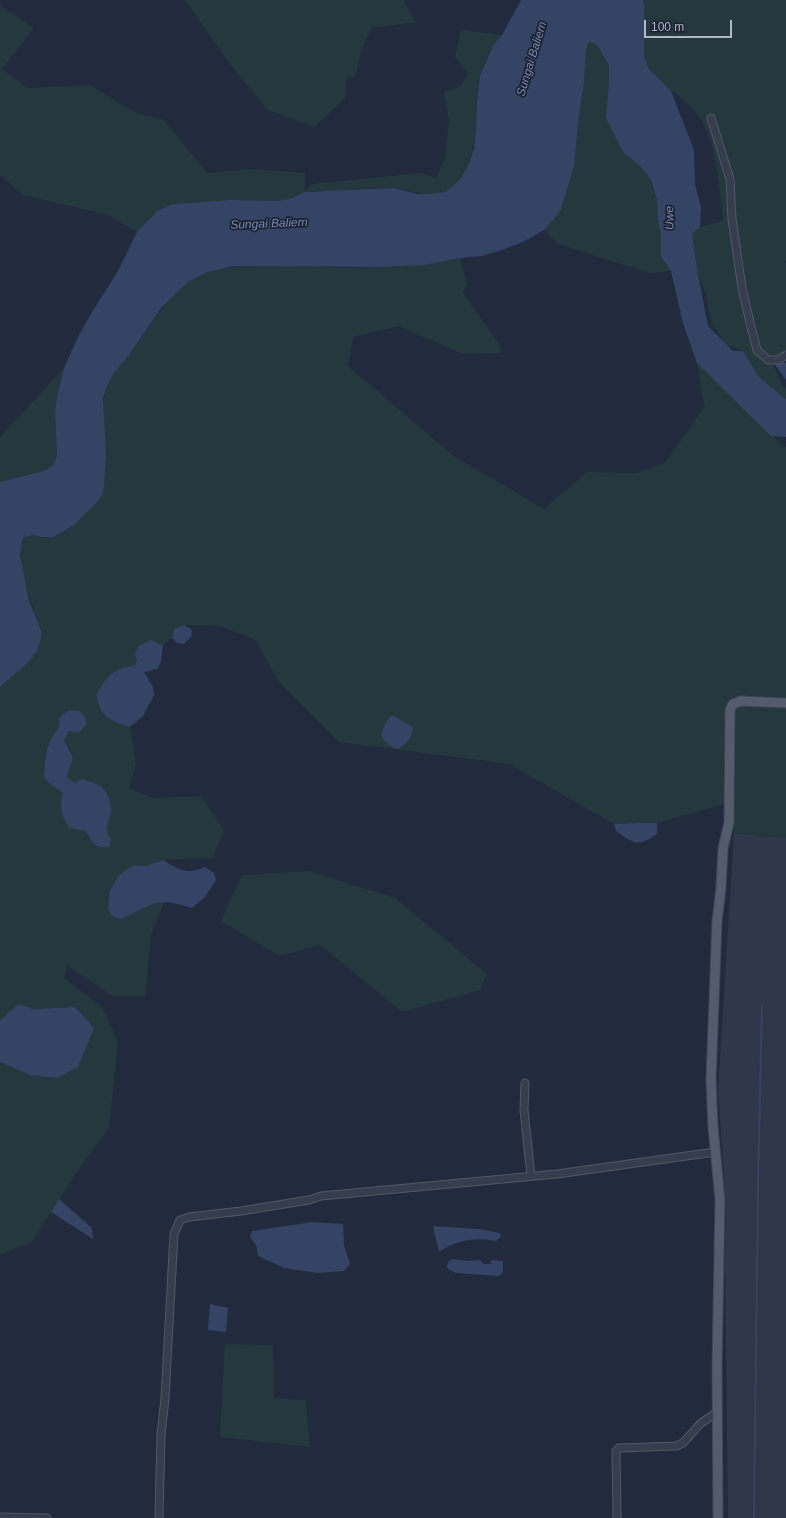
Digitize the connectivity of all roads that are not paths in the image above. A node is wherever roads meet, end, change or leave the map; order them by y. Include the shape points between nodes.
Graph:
1 (712, 118) dead end
2 (786, 355) edge
3 (786, 703) edge
4 (525, 1083) dead end
5 (715, 1152) junction
6 (532, 1176) junction
7 (717, 1412) junction
8 (0, 1517) edge
9 (47, 1518) edge
10 (159, 1518) edge
11 (617, 1518) edge
12 (718, 1518) edge

1 - 2 street via 730,179 732,219 742,288 757,350 768,360 779,360
3 - 5 main road via 741,701 733,704 730,710 729,823 723,848 717,921 711,1079
4 - 6 street via 524,1110
5 - 6 street
5 - 7 main road via 720,1200
6 - 10 street via 321,1196 180,1220 174,1234 161,1435
7 - 11 street via 700,1424 683,1443 676,1446 618,1448
7 - 12 main road
8 - 9 street

